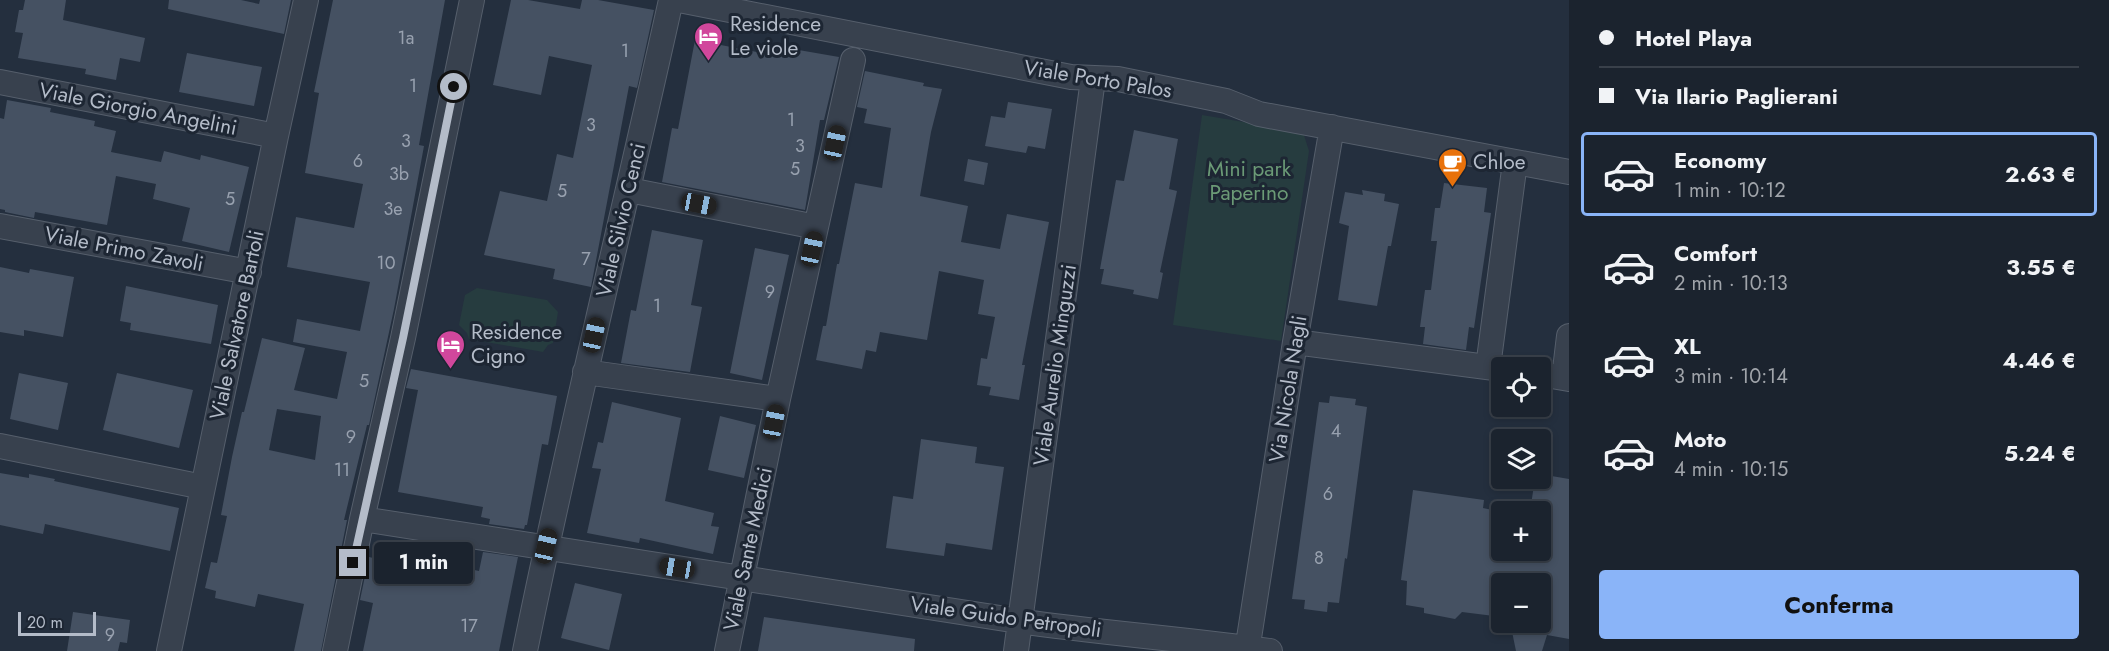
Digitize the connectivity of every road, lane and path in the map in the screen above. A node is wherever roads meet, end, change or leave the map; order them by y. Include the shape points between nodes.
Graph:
1 (306, 0) edge
2 (472, 0) edge
3 (670, 0) edge
4 (679, 0) edge
5 (853, 60) dead end
6 (1093, 79) junction
7 (0, 82) edge
8 (1332, 127) junction
9 (276, 136) junction
10 (1515, 162) junction
11 (1569, 172) edge
12 (629, 190) junction
13 (0, 226) edge
14 (816, 227) junction
15 (249, 272) junction
16 (1569, 336) edge
17 (1295, 342) junction
18 (1496, 357) edge
19 (1491, 367) edge
20 (585, 372) junction
21 (1558, 377) edge
22 (778, 399) junction
23 (0, 446) edge
24 (203, 487) junction
25 (362, 519) junction
26 (546, 546) junction
27 (743, 579) junction
28 (1021, 621) junction
29 (1255, 650) edge
30 (169, 651) edge
31 (335, 651) edge
32 (525, 651) edge
33 (727, 651) edge
34 (1016, 651) edge

1 - 9 street, Viale Salvatore Bartoli
2 - 25 street
3 - 12 street, Viale Silvio Cenci
4 - 6 street, Viale Porto Palos
5 - 14 street, Viale Sante Medici
6 - 8 street, Viale Porto Palos via 1118,78 1226,101 1259,114
6 - 28 street, Viale Aurelio Minguzzi
7 - 9 street, Viale Giorgio Angelini
8 - 10 street, Viale Porto Palos
8 - 17 street, Via Nicola Nagli
9 - 15 street, Viale Salvatore Bartoli
10 - 11 street, Viale Porto Palos
10 - 18 street
12 - 14 street
12 - 20 street, Viale Silvio Cenci
13 - 15 street, Viale Primo Zavoli
14 - 22 street, Viale Sante Medici
15 - 24 street, Viale Salvatore Bartoli
16 - 21 street
17 - 19 street
17 - 29 street, Via Nicola Nagli
20 - 22 street
20 - 26 street, Viale Silvio Cenci
22 - 27 street, Viale Sante Medici
23 - 24 street
24 - 30 street, Viale Salvatore Bartoli
25 - 26 street, Viale Guido Petropoli
25 - 31 street
26 - 27 street, Viale Guido Petropoli
26 - 32 street, Viale Silvio Cenci
27 - 28 street, Viale Guido Petropoli
27 - 33 street, Viale Sante Medici
28 - 29 street, Viale Guido Petropoli
28 - 34 street, Viale Aurelio Minguzzi

